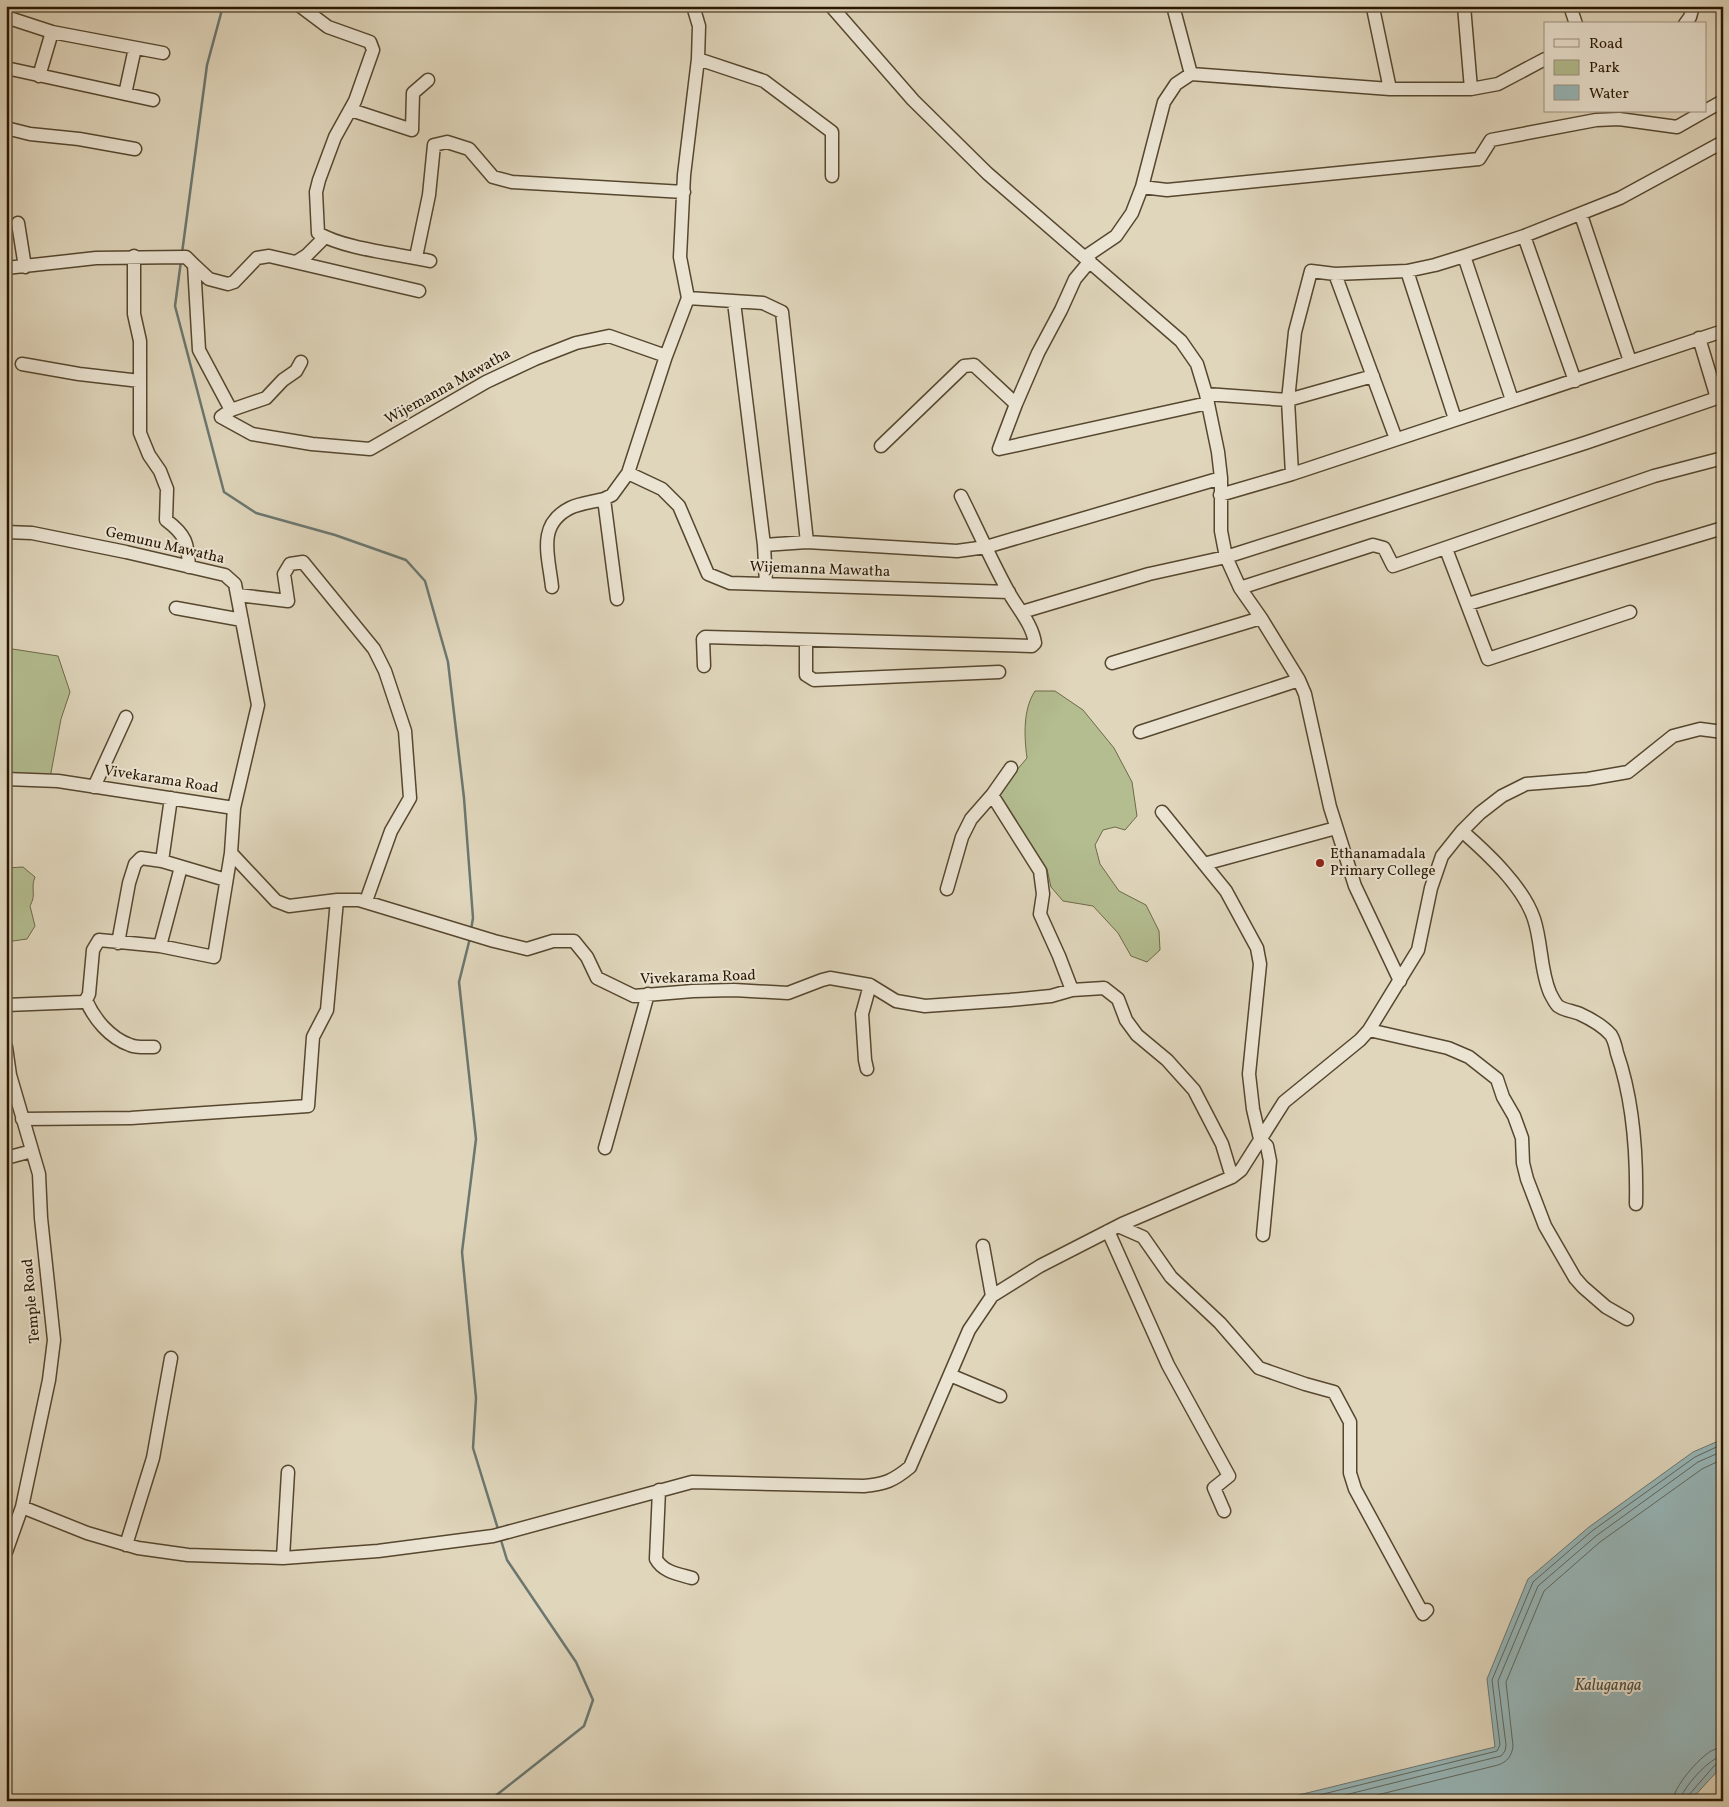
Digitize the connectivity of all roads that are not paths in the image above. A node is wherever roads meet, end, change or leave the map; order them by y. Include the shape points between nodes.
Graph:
1 (693, 6) edge
2 (830, 6) edge
3 (1173, 6) edge
4 (1464, 6) edge
5 (1570, 6) edge
6 (1693, 6) edge
7 (302, 7) edge
8 (1373, 8) dead end
9 (6, 17) edge
10 (1575, 22) edge
11 (1686, 22) edge
12 (52, 32) junction
13 (136, 48) junction
14 (163, 53) dead end
15 (698, 58) junction
16 (1544, 60) edge
17 (6, 68) edge
18 (1191, 74) junction
19 (39, 76) junction
20 (428, 80) dead end
21 (1390, 89) junction
22 (1472, 89) junction
23 (125, 94) junction
24 (153, 100) dead end
25 (1723, 101) edge
26 (351, 110) junction
27 (1706, 110) edge
28 (1703, 112) edge
29 (6, 128) edge
30 (1723, 142) edge
31 (135, 149) dead end
32 (832, 176) dead end
33 (1142, 187) junction
34 (684, 192) junction
35 (1581, 215) junction
36 (18, 223) dead end
37 (1524, 236) junction
38 (325, 237) junction
39 (134, 256) junction
40 (1464, 256) junction
41 (416, 258) junction
42 (1087, 259) junction
43 (185, 260) junction
44 (430, 260) dead end
45 (296, 262) junction
46 (25, 267) junction
47 (6, 268) edge
48 (1407, 271) junction
49 (1335, 274) junction
50 (419, 291) dead end
51 (688, 298) junction
52 (734, 302) junction
53 (1723, 331) edge
54 (1699, 338) junction
55 (666, 356) junction
56 (301, 362) dead end
57 (1630, 362) junction
58 (22, 364) dead end
59 (1373, 376) junction
60 (140, 381) junction
61 (1575, 381) junction
62 (1720, 397) edge
63 (1207, 398) junction
64 (1288, 400) junction
65 (1512, 400) junction
66 (1016, 404) junction
67 (231, 410) junction
68 (1455, 419) junction
69 (1396, 439) junction
70 (881, 446) dead end
71 (1723, 458) edge
72 (628, 473) junction
73 (1292, 474) junction
74 (1220, 478) junction
75 (1220, 495) junction
76 (961, 496) dead end
77 (604, 499) junction
78 (1723, 528) edge
79 (6, 532) edge
80 (807, 542) junction
81 (764, 545) junction
82 (986, 547) junction
83 (1446, 549) junction
84 (1226, 558) junction
85 (189, 567) junction
86 (766, 584) junction
87 (552, 587) dead end
88 (1240, 588) junction
89 (1009, 592) junction
90 (238, 595) junction
91 (617, 599) dead end
92 (1468, 604) junction
93 (176, 608) dead end
94 (1022, 612) junction
95 (1630, 612) dead end
96 (1261, 618) junction
97 (242, 620) junction
98 (806, 640) junction
99 (1112, 663) dead end
100 (704, 666) dead end
101 (999, 672) dead end
102 (1299, 680) junction
103 (126, 717) dead end
104 (1140, 732) dead end
105 (1723, 732) edge
106 (1011, 768) dead end
107 (6, 778) edge
108 (94, 787) junction
109 (992, 795) junction
110 (170, 798) junction
111 (234, 808) junction
112 (1162, 812) dead end
113 (1336, 828) junction
114 (1462, 831) junction
115 (230, 853) junction
116 (162, 861) junction
117 (1204, 864) junction
118 (182, 867) junction
119 (226, 880) junction
120 (947, 889) dead end
121 (337, 900) junction
122 (366, 901) junction
123 (118, 943) junction
124 (160, 946) junction
125 (1400, 981) junction
126 (870, 985) junction
127 (1072, 990) junction
128 (648, 994) junction
129 (86, 1000) junction
130 (6, 1005) edge
131 (1369, 1030) junction
132 (6, 1047) edge
133 (154, 1047) dead end
134 (867, 1069) dead end
135 (22, 1120) junction
136 (1260, 1139) junction
137 (605, 1148) dead end
138 (32, 1151) junction
139 (6, 1158) edge
140 (1232, 1176) junction
141 (1636, 1204) dead end
142 (1113, 1228) junction
143 (1263, 1236) dead end
144 (983, 1246) dead end
145 (992, 1296) junction
146 (1627, 1319) dead end
147 (172, 1358) dead end
148 (950, 1375) junction
149 (1000, 1396) dead end
150 (288, 1472) dead end
151 (659, 1490) junction
152 (22, 1507) junction
153 (1224, 1511) dead end
154 (126, 1544) junction
155 (6, 1552) edge
156 (283, 1558) junction
157 (692, 1578) dead end
158 (1427, 1610) dead end

1 - 15 street via 699,26
2 - 42 street via 913,100 986,173
3 - 18 street
4 - 22 street
5 - 10 street
6 - 11 street
7 - 26 street via 328,27 370,42 373,50
8 - 21 street
9 - 12 street
12 - 13 street
12 - 19 street
13 - 14 street
13 - 23 street
15 - 32 street via 764,81 832,132
15 - 34 street
16 - 22 street via 1498,84
17 - 19 street
18 - 21 street
18 - 33 street via 1176,84 1164,102
19 - 23 street
20 - 26 street via 414,93 412,130
21 - 22 street
23 - 24 street
25 - 27 street
26 - 38 street via 335,137 316,192 318,233
28 - 33 street via 1677,126 1619,119 1596,120 1491,140 1479,159 1166,190
29 - 31 street
30 - 35 street via 1620,198
33 - 42 street via 1132,213 1116,236
34 - 41 street via 512,182 493,177 469,149 440,143 434,145 429,195
34 - 51 street via 680,257
35 - 37 street
35 - 57 street
36 - 46 street
37 - 40 street
37 - 61 street
38 - 41 street
38 - 45 street
39 - 43 street
39 - 46 street
39 - 60 street via 134,314 140,342
40 - 48 street
40 - 65 street
41 - 44 street
42 - 63 street via 1181,341 1197,364
42 - 66 street via 1038,353
43 - 45 street via 209,279 228,284 234,282 257,258 269,256
43 - 67 street, Wijemanna Mawatha via 199,350
45 - 50 street
46 - 47 street
48 - 49 street
48 - 68 street
49 - 59 street
49 - 64 street via 1311,271 1296,332
51 - 52 street
51 - 55 street
52 - 80 street via 763,303 782,312
52 - 81 street
53 - 54 street
54 - 57 street
54 - 62 street
55 - 67 street, Wijemanna Mawatha via 609,336 576,343 486,382 370,448 304,443 252,434 221,417
55 - 72 street
56 - 67 street via 296,371 266,398
57 - 61 street
58 - 60 street
59 - 64 street
59 - 69 street
60 - 85 street via 140,433 167,489 166,520 186,542
61 - 65 street
62 - 84 street
63 - 64 street
63 - 66 street via 999,449
63 - 74 street
64 - 73 street
65 - 68 street
66 - 70 street via 974,365 964,366
68 - 69 street
69 - 73 street
71 - 83 street via 1654,476
72 - 77 street via 612,495
72 - 86 street, Wijemanna Mawatha via 662,489 679,506 708,574 730,584
73 - 75 street
74 - 75 street
74 - 82 street
75 - 84 street
76 - 82 street
77 - 87 street via 570,508 552,522 546,535
77 - 91 street
78 - 92 street
79 - 85 street, Gemunu Mawatha via 32,533
80 - 81 street
80 - 82 street via 957,551
81 - 86 street
82 - 89 street
83 - 88 street via 1393,566 1384,548 1373,545
83 - 92 street
84 - 88 street
84 - 94 street via 1149,574
85 - 90 street, Gemunu Mawatha via 225,575 236,584
86 - 89 street, Wijemanna Mawatha
88 - 96 street
89 - 94 street
90 - 97 street, Gemunu Mawatha
90 - 122 street via 288,601 284,574 290,564 303,562 374,648 385,670 405,731 410,798 391,831
92 - 95 street via 1488,659
93 - 97 street
94 - 98 street via 1034,636 1032,646
96 - 99 street
96 - 102 street
97 - 111 street, Gemunu Mawatha via 258,705
98 - 100 street via 705,637
98 - 101 street via 806,675 814,680
102 - 104 street
102 - 113 street
103 - 108 street
105 - 114 street via 1700,729 1672,736 1628,772 1526,784 1502,796
106 - 109 street
107 - 108 street, Vivekarama Road
108 - 110 street, Vivekarama Road
109 - 120 street via 971,819 962,837
109 - 127 street via 1040,871 1043,894 1040,914
110 - 111 street, Vivekarama Road
110 - 116 street
111 - 115 street, Vivekarama Road
112 - 117 street
113 - 117 street
113 - 125 street via 1356,886
114 - 125 street via 1442,856 1431,888 1418,950
114 - 141 street via 1507,876 1525,900 1534,918 1545,977 1559,1007 1597,1023 1612,1036 1632,1121
115 - 119 street
115 - 121 street, Vivekarama Road via 276,901 289,906
116 - 118 street
116 - 123 street via 141,858 134,864
117 - 136 street via 1226,890 1257,948 1260,964 1249,1074
118 - 119 street
118 - 124 street
119 - 124 street via 214,957
121 - 122 street, Vivekarama Road
121 - 135 street via 327,1010 312,1037 308,1106 131,1118
122 - 128 street, Vivekarama Road via 527,949 553,940 574,941 588,958 597,978 634,996
123 - 124 street
123 - 129 street via 99,940 92,950
125 - 131 street
126 - 127 street, Vivekarama Road via 896,1001 925,1006 1051,996
126 - 128 street, Vivekarama Road via 830,978 788,993 734,990
126 - 134 street via 862,1014
127 - 140 street, Vivekarama Road via 1104,988 1118,999 1126,1020 1137,1035 1167,1060 1194,1090 1222,1144
128 - 137 street
129 - 130 street
129 - 133 street via 92,1014 109,1033 130,1046
131 - 136 street via 1284,1102
131 - 146 street via 1448,1048 1469,1057 1497,1079 1522,1138 1527,1180 1545,1226 1583,1287 1606,1307
132 - 135 street, Temple Road
135 - 138 street, Temple Road
136 - 140 street via 1241,1170
136 - 143 street via 1267,1146 1270,1160
138 - 139 street
138 - 152 street, Temple Road via 39,1174 54,1340 50,1380
140 - 142 street
142 - 145 street via 1040,1266
142 - 153 street via 1168,1365 1229,1476 1214,1488
142 - 158 street via 1142,1237 1171,1277 1220,1323 1259,1368 1334,1392 1350,1422 1350,1473 1355,1489 1424,1614
144 - 145 street
145 - 148 street via 969,1330
147 - 154 street via 153,1458
148 - 149 street
148 - 151 street via 910,1467 884,1484 692,1482
150 - 156 street
151 - 156 street via 492,1536 378,1551
151 - 157 street via 656,1559 667,1570
152 - 154 street via 87,1533
152 - 155 street, Temple Road
154 - 156 street via 188,1555

